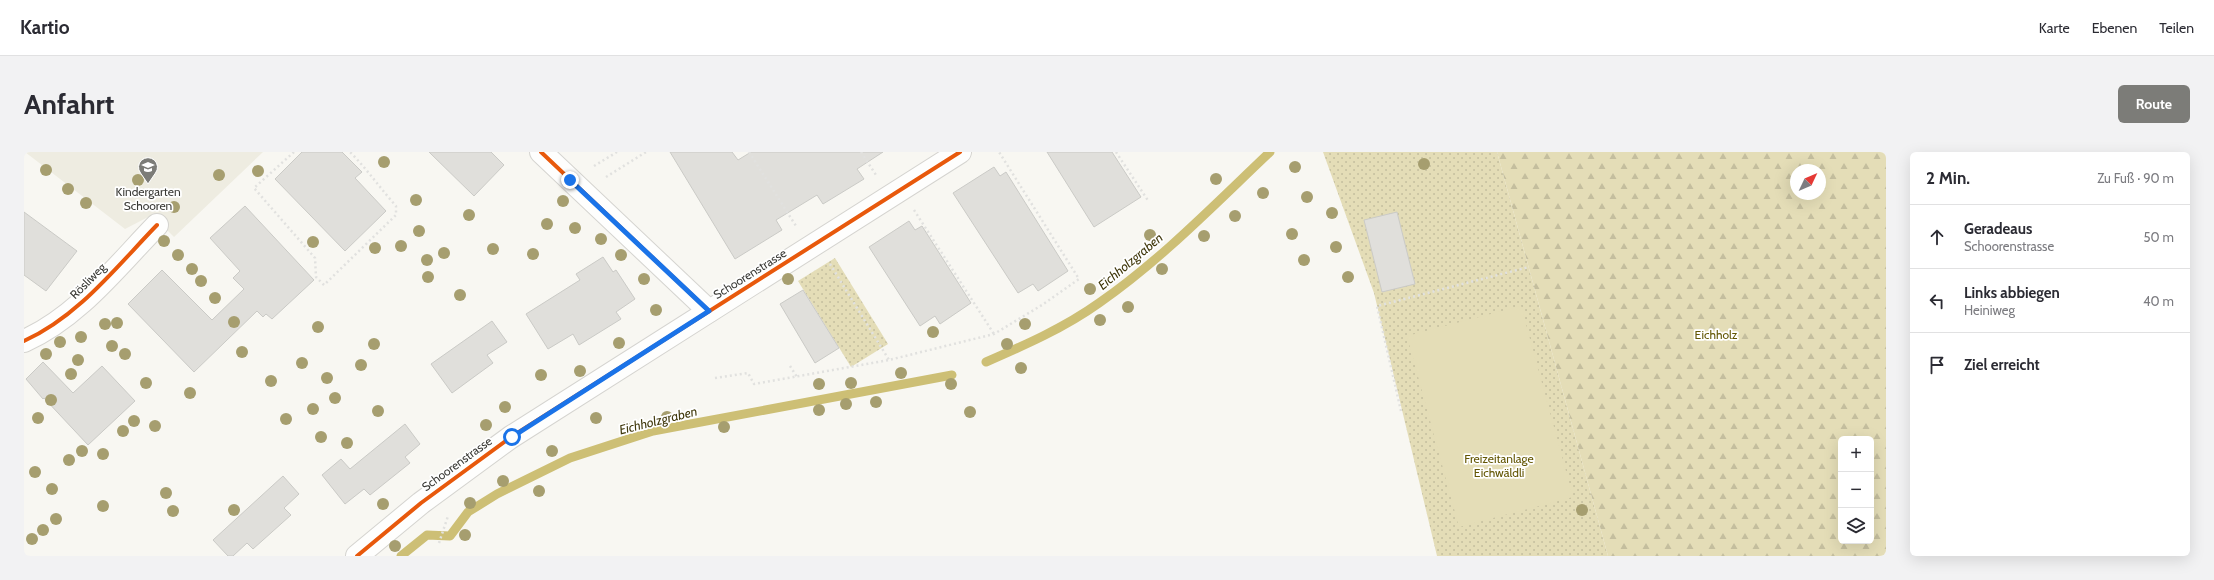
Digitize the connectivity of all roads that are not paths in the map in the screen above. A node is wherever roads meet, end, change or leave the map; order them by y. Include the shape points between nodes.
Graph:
1 (541, 152) edge
2 (960, 152) edge
3 (157, 225) dead end
4 (709, 311) junction
5 (24, 341) edge
6 (357, 556) edge

1 - 4 street
2 - 4 street, Schoorenstrasse
3 - 5 street, Rösliweg via 71,312
4 - 6 street, Schoorenstrasse via 486,454

